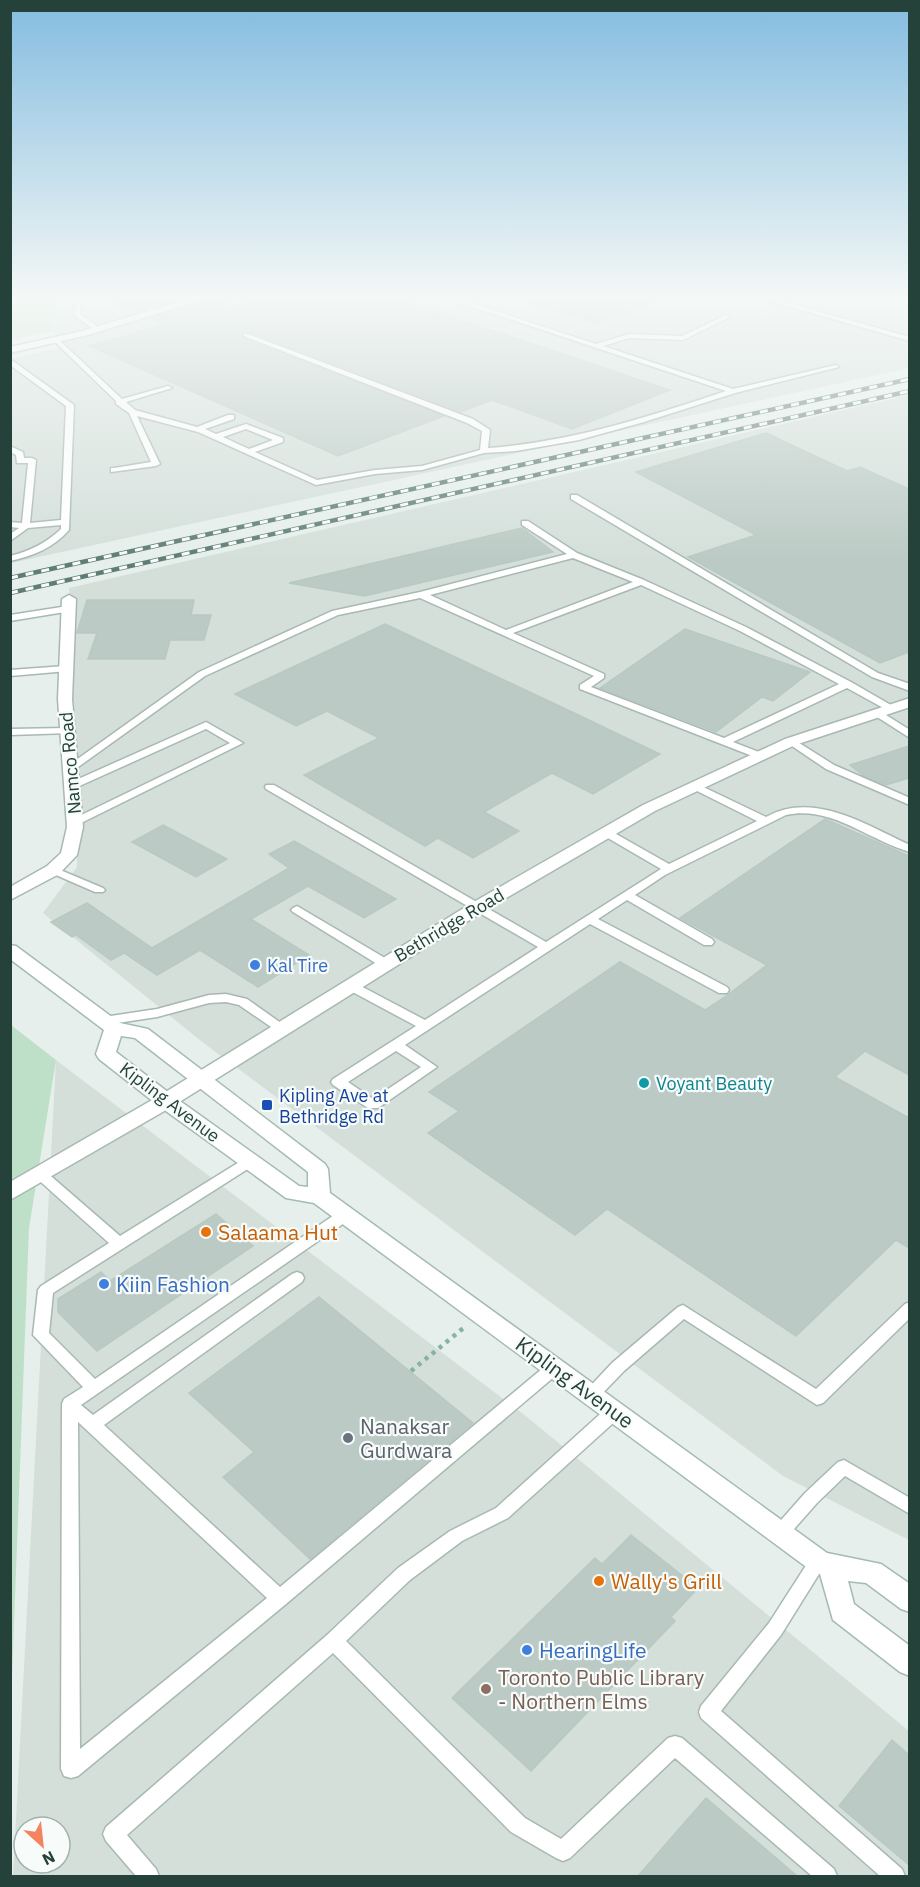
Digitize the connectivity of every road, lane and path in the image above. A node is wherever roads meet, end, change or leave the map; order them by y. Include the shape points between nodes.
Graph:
1 (44, 386) edge
2 (103, 386) edge
3 (379, 386) edge
4 (718, 386) edge
5 (755, 386) edge
6 (168, 388) dead end
7 (733, 391) junction
8 (119, 402) junction
9 (132, 412) junction
10 (231, 417) dead end
11 (198, 429) junction
12 (216, 437) junction
13 (10, 448) edge
14 (484, 451) junction
15 (248, 452) junction
16 (20, 460) junction
17 (10, 461) edge
18 (114, 470) dead end
19 (574, 497) dead end
20 (66, 522) junction
21 (525, 523) dead end
22 (10, 524) edge
23 (26, 526) junction
24 (10, 538) edge
25 (574, 555) junction
26 (10, 559) edge
27 (641, 582) junction
28 (421, 595) junction
29 (68, 604) joint
30 (10, 618) edge
31 (505, 633) junction
32 (65, 669) junction
33 (10, 673) edge
34 (848, 684) junction
35 (909, 688) edge
36 (909, 702) edge
37 (884, 710) junction
38 (67, 731) junction
39 (10, 732) edge
40 (909, 735) edge
41 (725, 742) junction
42 (793, 742) junction
43 (760, 756) junction
44 (70, 768) junction
45 (71, 786) junction
46 (695, 786) junction
47 (270, 787) dead end
48 (909, 802) edge
49 (766, 821) junction
50 (75, 822) junction
51 (605, 832) junction
52 (909, 849) edge
53 (669, 869) junction
54 (53, 870) junction
55 (99, 890) dead end
56 (10, 895) edge
57 (627, 895) junction
58 (478, 906) junction
59 (297, 910) dead end
60 (590, 919) junction
61 (708, 942) dead end
62 (546, 947) junction
63 (10, 950) edge
64 (386, 964) junction
65 (351, 986) junction
66 (723, 990) dead end
67 (109, 1024) junction
68 (425, 1025) junction
69 (282, 1028) junction
70 (395, 1044) junction
71 (200, 1080) junction
72 (166, 1101) junction
73 (249, 1161) junction
74 (40, 1174) junction
75 (10, 1192) edge
76 (319, 1196) junction
77 (345, 1215) junction
78 (119, 1244) junction
79 (297, 1278) dead end
80 (909, 1308) edge
81 (482, 1314) junction
82 (555, 1367) junction
83 (411, 1371) dead end
84 (94, 1388) junction
85 (591, 1394) junction
86 (70, 1404) junction
87 (615, 1411) junction
88 (92, 1425) junction
89 (909, 1507) edge
90 (781, 1532) junction
91 (824, 1564) junction
92 (280, 1598) junction
93 (908, 1598) edge
94 (333, 1641) junction
95 (909, 1663) edge
96 (149, 1876) edge
97 (827, 1876) edge
98 (895, 1876) edge

1 - 20 lane via 70,405
2 - 8 lane
3 - 14 lane via 486,430
4 - 7 lane
5 - 7 lane
6 - 8 lane
7 - 14 lane via 632,424 521,449
8 - 9 lane
9 - 11 lane
9 - 18 lane via 156,464
10 - 11 lane
11 - 12 lane
12 - 15 lane
12 - 15 lane via 246,426 280,440
13 - 16 lane via 20,454
14 - 15 lane via 422,468 375,471 316,483
16 - 17 lane
16 - 23 lane via 32,460
19 - 35 lane via 875,675
20 - 23 lane
20 - 26 lane via 65,530 51,545
21 - 25 lane
22 - 23 lane
23 - 24 lane
25 - 27 lane
25 - 28 lane
27 - 31 lane
27 - 34 lane
28 - 31 lane
28 - 44 lane via 335,613 202,674
29 - 30 lane
29 - 32 street, Namco Road
31 - 41 lane via 601,676 583,687
32 - 33 lane
32 - 38 street, Namco Road
34 - 37 lane
34 - 41 lane
36 - 37 street, Bethridge Road
37 - 40 lane
37 - 42 street, Bethridge Road
38 - 39 lane
38 - 44 street, Namco Road
41 - 43 lane
42 - 43 street, Bethridge Road
42 - 48 lane via 830,767
43 - 46 street, Bethridge Road
44 - 45 street, Namco Road
45 - 50 street, Namco Road
45 - 50 lane via 206,725 238,743
46 - 49 lane
46 - 51 street, Bethridge Road
47 - 58 lane
49 - 52 lane via 787,811 828,813
49 - 53 lane
50 - 54 street, Namco Road via 69,855
51 - 53 lane
51 - 58 street, Bethridge Road
53 - 57 lane
54 - 55 lane
54 - 56 street, Namco Road
57 - 60 lane
57 - 61 lane
58 - 62 lane
58 - 64 street, Bethridge Road
59 - 64 lane
60 - 62 lane
60 - 66 lane
62 - 68 lane
63 - 67 street, Kipling Avenue
64 - 65 street, Bethridge Road
65 - 68 lane
65 - 69 street, Bethridge Road
67 - 69 lane via 226,998 243,1002
67 - 71 street, Kipling Avenue via 141,1033
67 - 72 street, Kipling Avenue via 106,1054
68 - 70 lane
69 - 71 street, Bethridge Road
70 - 70 lane via 376,1057 338,1082 373,1105 430,1067
71 - 72 street, Bethridge Road
71 - 76 street, Kipling Avenue via 318,1169
72 - 73 street, Kipling Avenue
72 - 74 street, Bethridge Road
73 - 76 street, Kipling Avenue via 294,1193
73 - 78 lane
74 - 75 street, Bethridge Road
74 - 78 lane
76 - 77 street, Kipling Avenue
77 - 81 street, Kipling Avenue
77 - 84 lane
78 - 84 lane via 46,1290 41,1335
79 - 88 lane
80 - 85 lane via 817,1398 683,1311
81 - 82 street, Kipling Avenue
81 - 83 path
82 - 85 street, Kipling Avenue
82 - 92 lane
84 - 86 lane
85 - 87 street, Kipling Avenue
86 - 88 lane
86 - 92 lane via 71,1769
87 - 90 street, Kipling Avenue
87 - 94 lane via 502,1513 456,1536 404,1574
88 - 92 lane
89 - 90 lane via 844,1467
90 - 91 street, Kipling Avenue
91 - 93 street via 872,1572
91 - 95 street via 842,1611
91 - 98 lane via 708,1712
94 - 96 lane via 113,1834
94 - 97 lane via 518,1824 563,1851 675,1745

